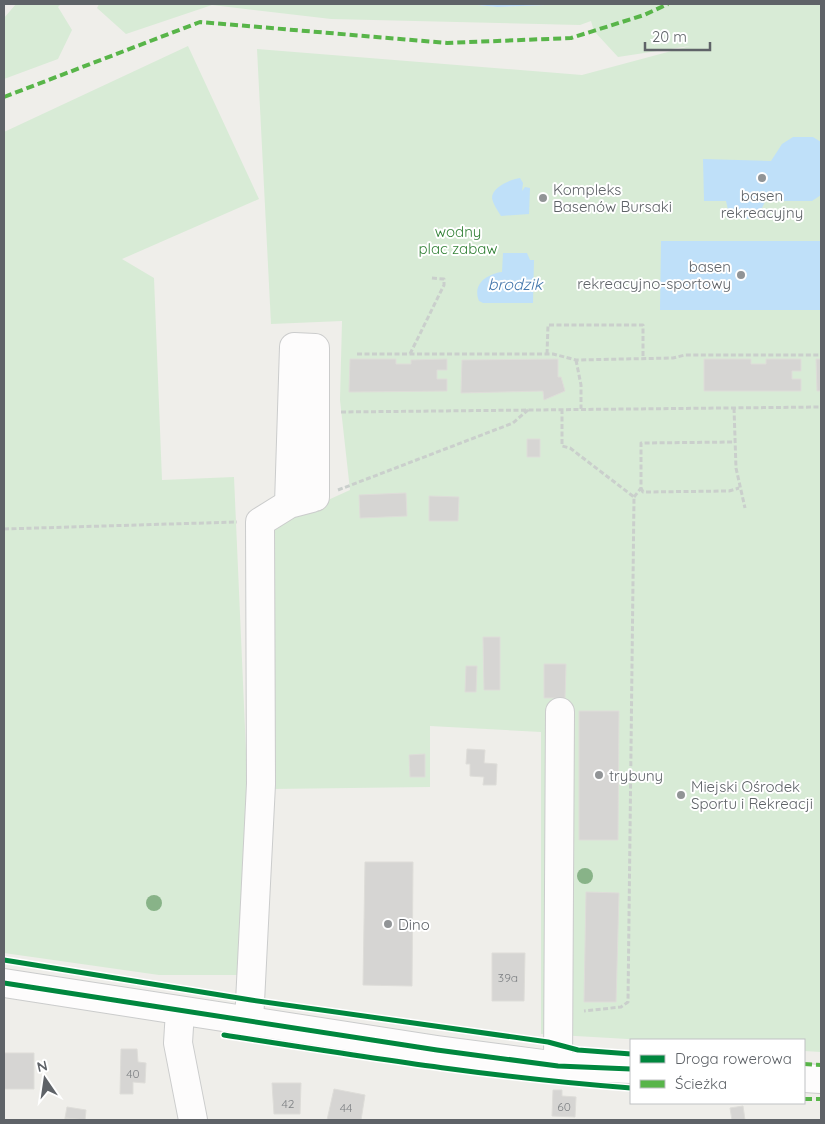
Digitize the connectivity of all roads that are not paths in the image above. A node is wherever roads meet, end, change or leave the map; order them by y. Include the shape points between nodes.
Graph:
1 (305, 500) road end
2 (560, 712) dead end
3 (4, 983) edge
4 (180, 1011) junction
5 (249, 1022) junction
6 (558, 1066) junction
7 (630, 1069) edge
8 (805, 1078) edge
9 (821, 1079) edge
10 (193, 1120) edge

1 - 5 street via 260,522 262,784
2 - 6 street
3 - 4 street
4 - 5 street
4 - 10 street via 178,1043
5 - 6 street
6 - 7 street
8 - 9 street

